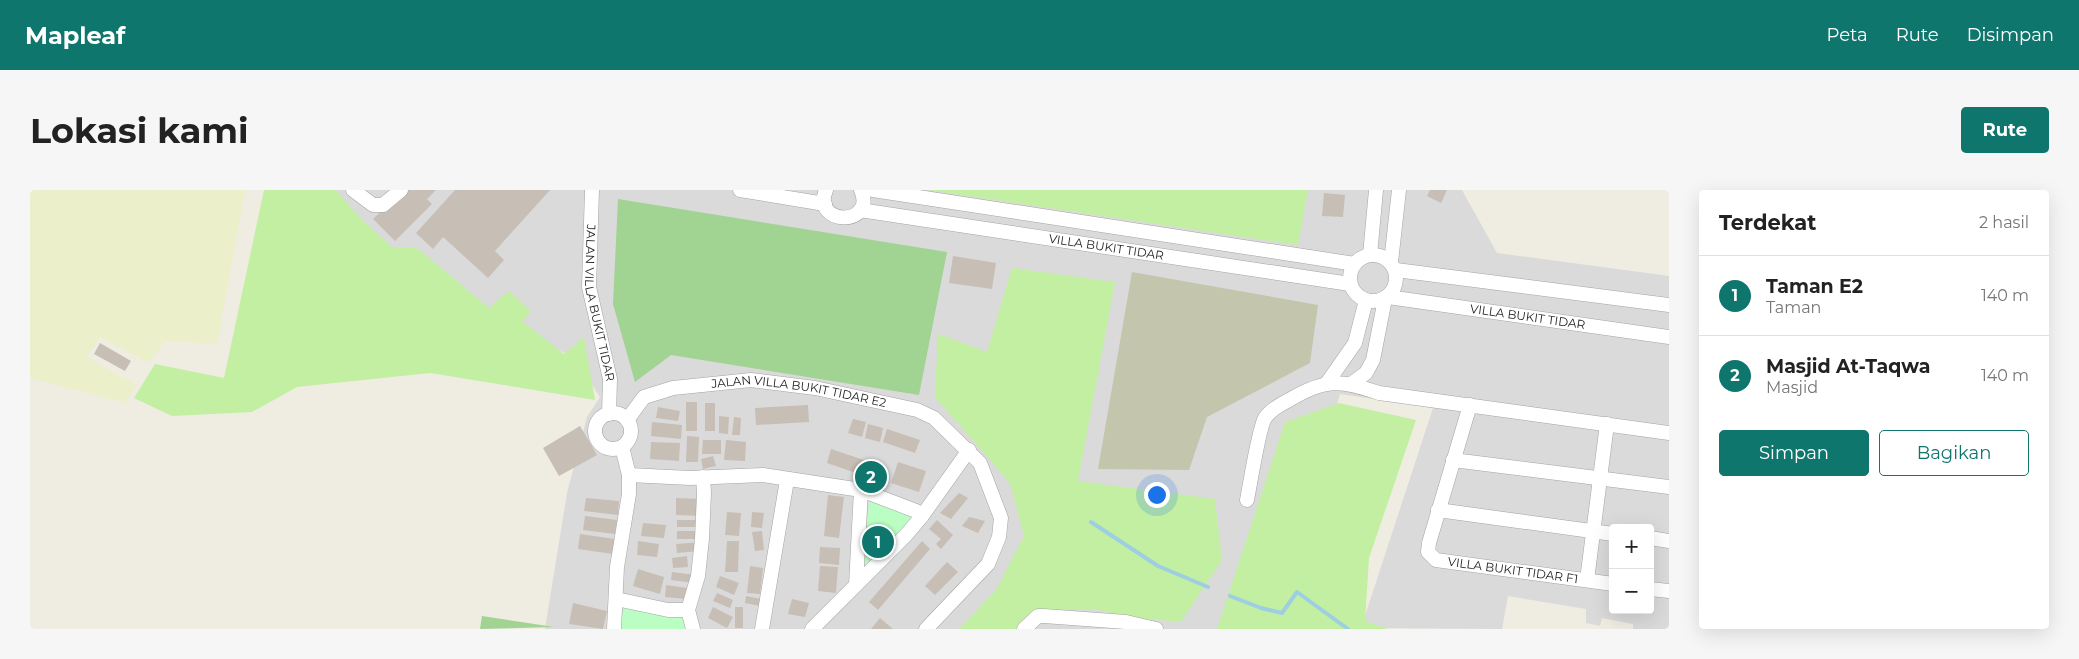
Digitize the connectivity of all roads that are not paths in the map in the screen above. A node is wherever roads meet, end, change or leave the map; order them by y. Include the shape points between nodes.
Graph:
1 (353, 190) edge
2 (401, 190) edge
3 (592, 190) edge
4 (740, 190) edge
5 (826, 190) edge
6 (862, 190) edge
7 (873, 190) edge
8 (1376, 190) edge
9 (1398, 190) edge
10 (825, 204) junction
11 (860, 210) junction
12 (1370, 255) junction
13 (1355, 264) junction
14 (1393, 266) junction
15 (1350, 284) junction
16 (1386, 298) junction
17 (1366, 300) junction
18 (1669, 305) edge
19 (1669, 337) edge
20 (1335, 370) junction
21 (1327, 383) junction
22 (1351, 384) junction
23 (1470, 405) junction
24 (602, 416) junction
25 (627, 420) junction
26 (1607, 424) junction
27 (1669, 433) edge
28 (622, 447) junction
29 (969, 450) junction
30 (1453, 460) junction
31 (629, 475) junction
32 (703, 477) junction
33 (1600, 478) junction
34 (787, 480) junction
35 (1669, 488) edge
36 (861, 490) junction
37 (1247, 500) dead end
38 (1438, 510) junction
39 (922, 516) junction
40 (1593, 532) junction
41 (1609, 534) edge
42 (1654, 539) edge
43 (1669, 541) edge
44 (1587, 580) junction
45 (1609, 583) edge
46 (856, 585) junction
47 (1654, 589) edge
48 (1669, 591) edge
49 (616, 599) junction
50 (688, 610) junction
51 (614, 629) edge
52 (693, 629) edge
53 (762, 629) edge
54 (812, 629) edge
55 (926, 629) edge
56 (1024, 629) edge
57 (1156, 629) edge

1 - 2 street via 373,205 383,206
3 - 24 street, JALAN VILLA BUKIT TIDAR via 589,287 611,385
4 - 10 street
5 - 10 street
6 - 11 street via 864,199
7 - 13 street, VILLA BUKIT TIDAR
8 - 12 street
9 - 14 street
10 - 11 street via 838,218 850,217
11 - 15 street, VILLA BUKIT TIDAR
12 - 13 street
12 - 14 street via 1382,256
13 - 15 street via 1350,273
14 - 16 street via 1397,282
14 - 18 street
15 - 17 street via 1358,296
16 - 17 street
16 - 19 street, VILLA BUKIT TIDAR
16 - 22 street via 1373,360 1366,372
17 - 20 street via 1355,343
20 - 21 street
20 - 22 street
21 - 22 street
21 - 37 street via 1277,406 1264,418
22 - 23 street via 1380,393
23 - 26 street
23 - 30 street, VILLA BUKIT TIDAR F1
24 - 25 street via 619,414
24 - 28 street via 595,429 598,440 612,449
25 - 28 street via 630,437
25 - 29 street, JALAN VILLA BUKIT TIDAR E2 via 644,398 673,388 751,380 815,388 917,410 934,418
26 - 27 street
26 - 33 street, VILLA BUKIT TIDAR F1
28 - 31 street
29 - 39 street
29 - 55 street, JALAN VILLA BUKIT TIDAR E2 via 980,463 991,487 1001,518 999,537 988,564
30 - 33 street
30 - 38 street, VILLA BUKIT TIDAR F1
31 - 32 street
31 - 49 street
32 - 34 street via 764,475
32 - 50 street via 698,576
33 - 35 street
33 - 40 street, VILLA BUKIT TIDAR F1
34 - 36 street
34 - 53 street
36 - 39 street
36 - 46 street
38 - 40 street
38 - 44 street, VILLA BUKIT TIDAR F1 via 1428,552 1436,560
39 - 46 street
40 - 41 street
40 - 44 street, VILLA BUKIT TIDAR F1
42 - 43 street
44 - 45 street, VILLA BUKIT TIDAR F1
46 - 54 street
47 - 48 street
49 - 50 street via 668,610
49 - 51 street
50 - 52 street
56 - 57 street via 1038,616 1126,622

